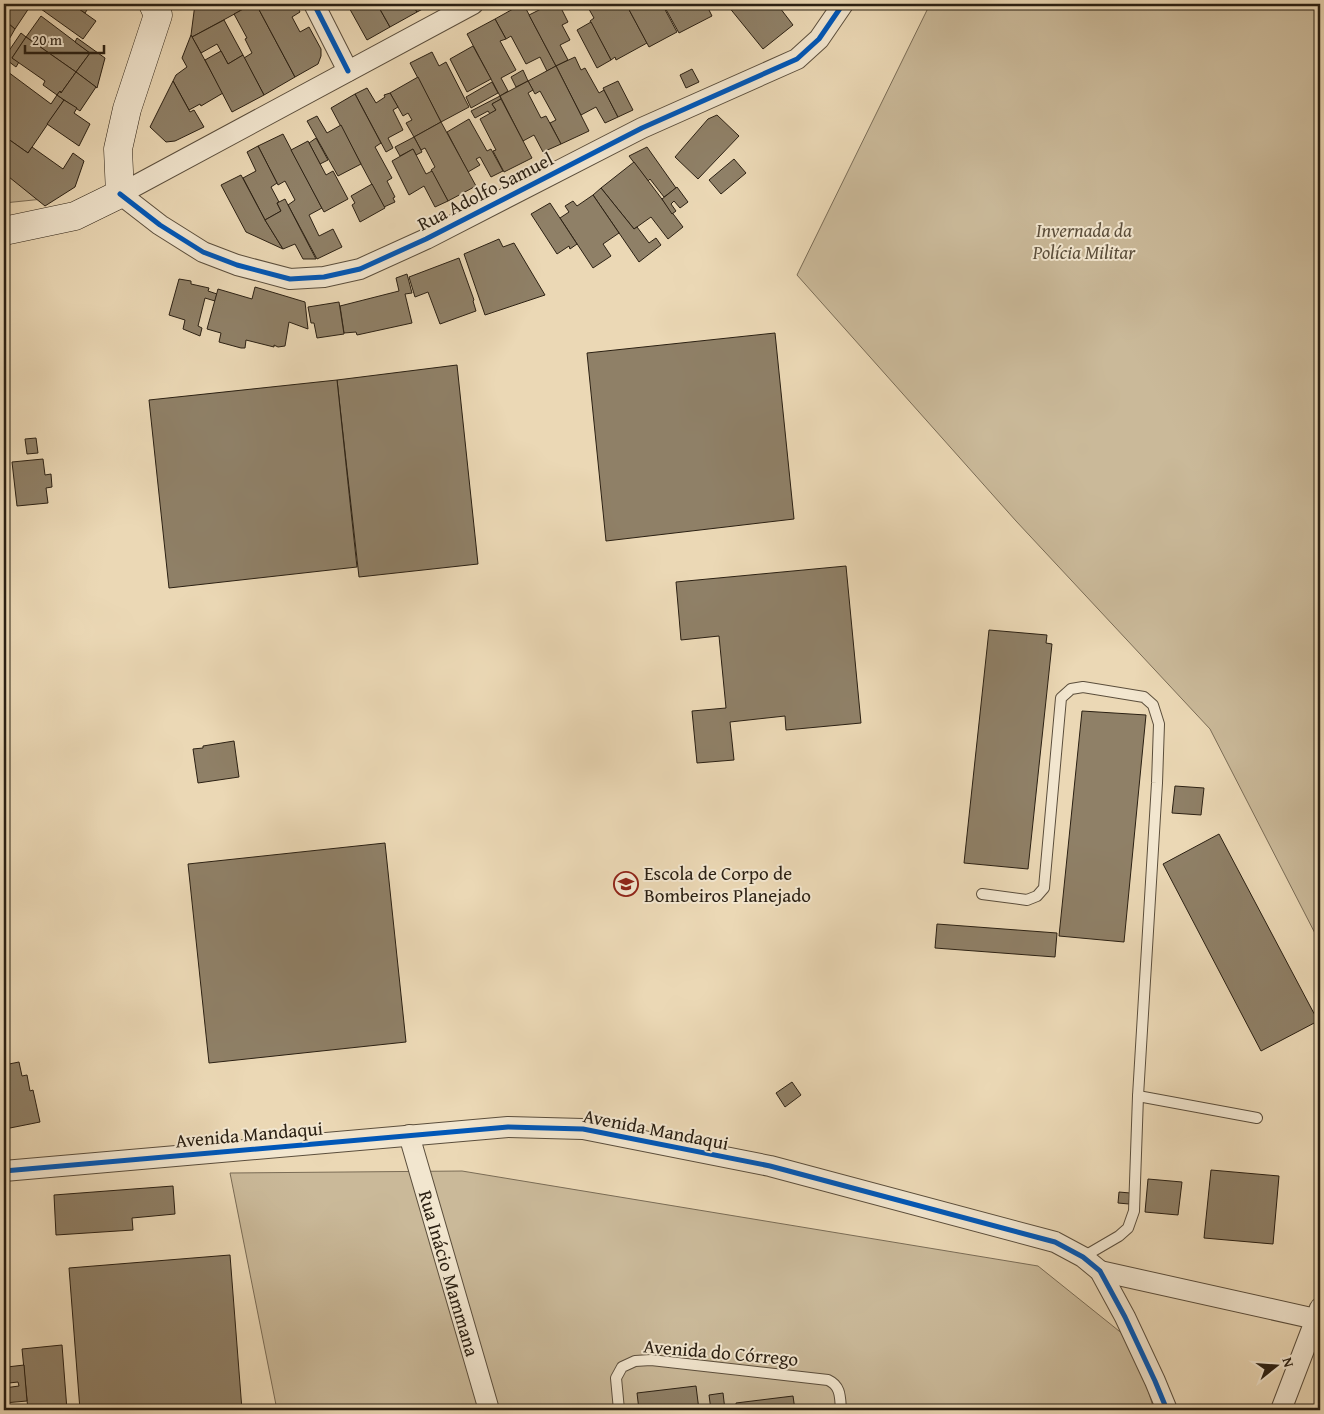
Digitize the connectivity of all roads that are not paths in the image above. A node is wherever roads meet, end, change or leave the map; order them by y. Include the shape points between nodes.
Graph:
1 (154, 4) edge
2 (314, 4) edge
3 (473, 4) edge
4 (843, 4) edge
5 (348, 71) junction
6 (120, 194) junction
7 (4, 231) edge
8 (982, 894) dead end
9 (1138, 1096) junction
10 (1257, 1118) dead end
11 (409, 1135) junction
12 (4, 1171) edge
13 (1083, 1256) junction
14 (1100, 1271) junction
15 (1319, 1316) edge
16 (489, 1410) edge
17 (619, 1410) edge
18 (841, 1410) edge
19 (1167, 1410) edge
20 (1281, 1410) edge

1 - 6 street via 158,15 127,109 118,149
2 - 5 street
3 - 5 street
4 - 6 street, Rua Adolfo Samuel via 819,39 797,59 642,128 426,239 360,269 324,277 290,279 237,265 188,243 160,226
5 - 6 street
6 - 7 street via 75,216
8 - 9 lane via 1027,900 1044,888 1060,698 1071,689 1083,687 1144,697 1153,705 1159,724
9 - 10 lane
9 - 13 lane via 1134,1211 1128,1228 1119,1236
11 - 12 street, Avenida Mandaqui
11 - 13 street, Avenida Mandaqui via 508,1127 583,1129 770,1166 1055,1242
11 - 16 street, Rua Inácio Mammana
13 - 14 street, Avenida Mandaqui
14 - 15 street
14 - 19 street, Avenida Mandaqui via 1125,1317
15 - 20 street
17 - 18 lane, Avenida do Córrego via 616,1378 622,1367 635,1360 651,1360 828,1380 838,1387

